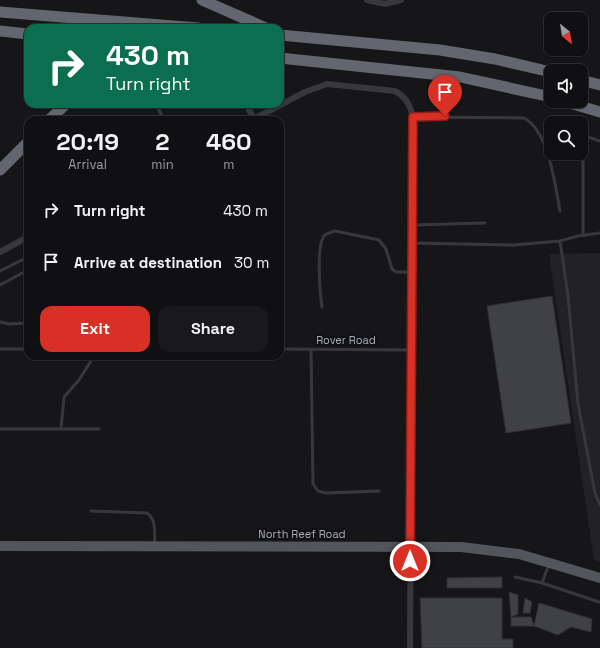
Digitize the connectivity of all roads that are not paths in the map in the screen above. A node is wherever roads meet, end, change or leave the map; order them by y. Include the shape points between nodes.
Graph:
1 (202, 0) edge
2 (367, 0) edge
3 (401, 0) edge
4 (0, 12) edge
5 (148, 24) edge
6 (257, 24) edge
7 (0, 31) edge
8 (24, 34) edge
9 (284, 35) edge
10 (284, 58) edge
11 (544, 70) edge
12 (588, 82) edge
13 (600, 85) edge
14 (544, 95) edge
15 (284, 106) edge
16 (62, 108) edge
17 (281, 108) edge
18 (587, 108) edge
19 (600, 112) edge
20 (53, 116) edge
21 (268, 116) edge
22 (413, 117) junction
23 (600, 141) edge
24 (24, 146) edge
25 (0, 170) edge
26 (560, 211) dead end
27 (485, 223) dead end
28 (412, 225) junction
29 (600, 233) edge
30 (583, 235) junction
31 (24, 239) edge
32 (560, 241) junction
33 (412, 243) junction
34 (0, 252) edge
35 (24, 259) edge
36 (0, 271) edge
37 (24, 272) edge
38 (412, 272) junction
39 (0, 285) edge
40 (322, 307) dead end
41 (0, 322) edge
42 (24, 323) edge
43 (0, 349) edge
44 (24, 349) edge
45 (284, 349) edge
46 (311, 349) junction
47 (411, 350) junction
48 (91, 360) edge
49 (0, 429) edge
50 (61, 429) junction
51 (99, 429) dead end
52 (379, 491) dead end
53 (600, 505) edge
54 (91, 511) dead end
55 (0, 546) edge
56 (155, 546) junction
57 (410, 547) junction
58 (550, 562) junction
59 (515, 577) dead end
60 (600, 578) edge
61 (542, 583) junction
62 (598, 602) dead end
63 (410, 648) edge

1 - 6 highway
2 - 3 street via 385,4
4 - 5 highway
7 - 8 highway
9 - 11 highway via 440,50
10 - 14 highway via 460,77
12 - 13 highway
15 - 22 street via 312,89 327,84 395,91 411,108
16 - 20 highway
17 - 21 street
18 - 19 highway
22 - 26 lane via 524,118 532,122 552,167
22 - 28 street
23 - 30 lane via 588,137 584,141
24 - 25 highway
27 - 28 lane
28 - 33 street
29 - 30 lane
30 - 32 lane
31 - 34 street
32 - 33 lane via 514,245
32 - 53 lane via 578,404 595,493
33 - 38 street
35 - 36 lane
37 - 39 lane
38 - 40 lane via 396,272 392,269 386,250 379,240 335,231 328,233 323,237 320,249 319,282
38 - 47 street
41 - 42 lane
43 - 44 lane
45 - 46 lane, Rover Road
46 - 47 lane, Rover Road
46 - 52 lane via 314,484 318,491 326,493
47 - 57 street
48 - 50 lane via 64,397
49 - 50 lane
50 - 51 lane
54 - 56 lane via 148,513 154,521
55 - 56 main road, North Reef Road
56 - 57 main road, North Reef Road
57 - 58 main road, North Reef Road via 483,549
57 - 63 street
58 - 60 main road, North Reef Road
58 - 61 lane
59 - 61 lane
61 - 62 lane

